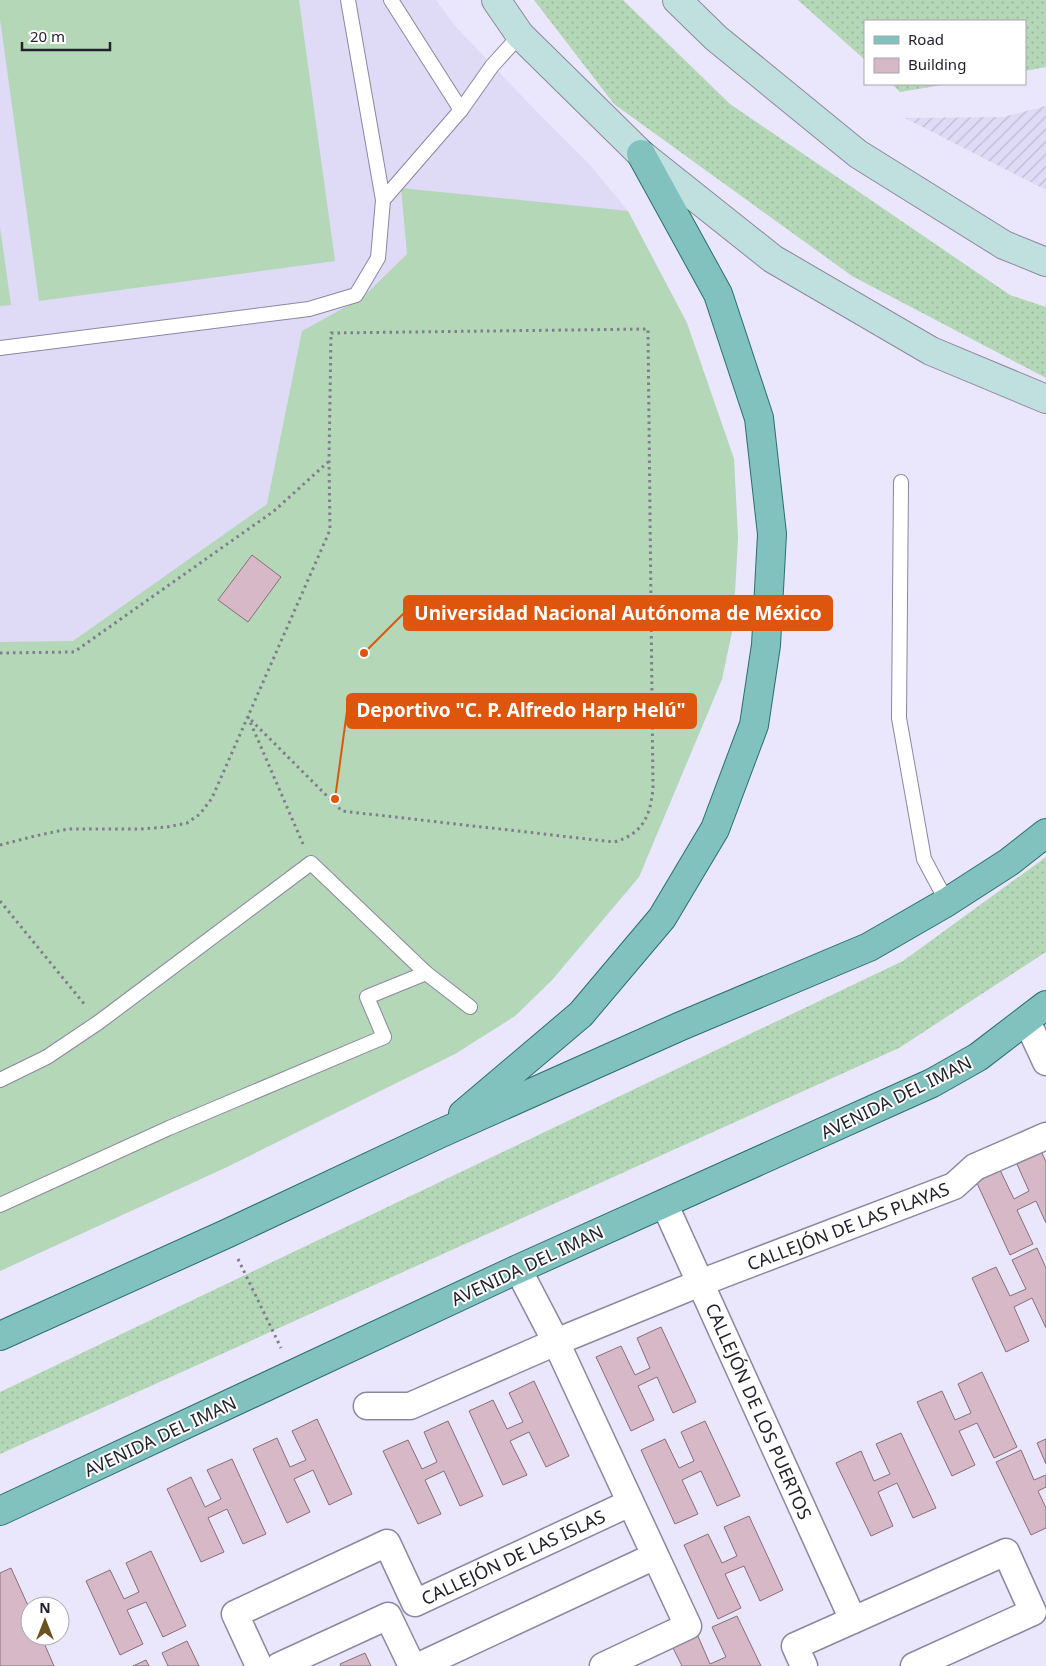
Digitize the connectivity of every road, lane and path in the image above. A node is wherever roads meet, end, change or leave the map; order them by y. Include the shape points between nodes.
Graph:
1 (348, 0) edge
2 (391, 0) edge
3 (496, 0) edge
4 (677, 0) edge
5 (520, 35) junction
6 (461, 110) junction
7 (641, 154) junction
8 (383, 200) junction
9 (1046, 262) edge
10 (0, 348) edge
11 (1046, 400) edge
12 (329, 462) junction
13 (901, 482) dead end
14 (0, 653) edge
15 (248, 717) junction
16 (1046, 834) edge
17 (0, 845) edge
18 (311, 863) junction
19 (0, 901) edge
20 (947, 902) junction
21 (426, 973) junction
22 (470, 1007) dead end
23 (1036, 1013) edge
24 (99, 1022) junction
25 (1046, 1062) edge
26 (0, 1080) edge
27 (439, 1134) junction
28 (1046, 1136) edge
29 (664, 1203) junction
30 (0, 1205) edge
31 (226, 1234) junction
32 (518, 1269) junction
33 (700, 1283) junction
34 (0, 1336) edge
35 (556, 1342) junction
36 (293, 1374) junction
37 (367, 1406) dead end
38 (630, 1503) junction
39 (0, 1512) edge
40 (656, 1556) junction
41 (415, 1603) junction
42 (1040, 1610) edge
43 (388, 1616) junction
44 (853, 1620) junction
45 (259, 1666) edge
46 (279, 1666) edge
47 (412, 1666) edge
48 (419, 1666) edge
49 (603, 1666) edge
50 (804, 1666) edge
51 (914, 1666) edge

1 - 8 lane
2 - 6 lane
3 - 5 main road
4 - 9 main road via 716,38 858,154 1004,245
5 - 6 lane via 492,66
5 - 7 main road
6 - 8 lane
7 - 11 main road via 773,259 931,350
7 - 27 main road via 718,294 759,418 772,534 766,646 754,725 715,829 662,918 581,1014
8 - 10 lane via 378,258 356,295 309,309
12 - 14 path via 274,511 74,652
12 - 15 path via 330,530
12 - 15 path via 331,332 648,329 651,808 638,830 626,839 614,842 342,811
13 - 20 lane via 899,718 924,859
15 - 17 path via 212,798 200,814 187,823 140,829 68,829
15 - 18 path
16 - 20 main road
18 - 21 lane
18 - 24 lane
19 - 24 path
20 - 27 main road via 869,947 681,1026
21 - 22 lane
21 - 30 lane via 367,997 384,1037 169,1128
23 - 25 street
23 - 29 main road, AVENIDA DEL IMAN via 978,1057 932,1083
24 - 26 lane via 46,1057
27 - 31 main road
28 - 33 street, CALLEJÓN DE LAS PLAYAS via 975,1167 954,1186
29 - 32 main road, AVENIDA DEL IMAN
29 - 33 street, CALLEJÓN DE LOS PUERTOS
31 - 34 main road
31 - 36 path
32 - 35 street
32 - 36 main road, AVENIDA DEL IMAN
33 - 35 street
33 - 44 street, CALLEJÓN DE LOS PUERTOS
35 - 37 street via 410,1406
35 - 38 street
36 - 39 main road, AVENIDA DEL IMAN
38 - 40 street
38 - 41 street, CALLEJÓN DE LAS ISLAS
40 - 48 street
40 - 49 street via 688,1626
41 - 43 lane
41 - 45 street, CALLEJÓN DE LAS ISLAS via 387,1543 235,1614
42 - 44 street via 1006,1552
42 - 51 street
43 - 46 street
43 - 47 street
44 - 50 street via 795,1646

